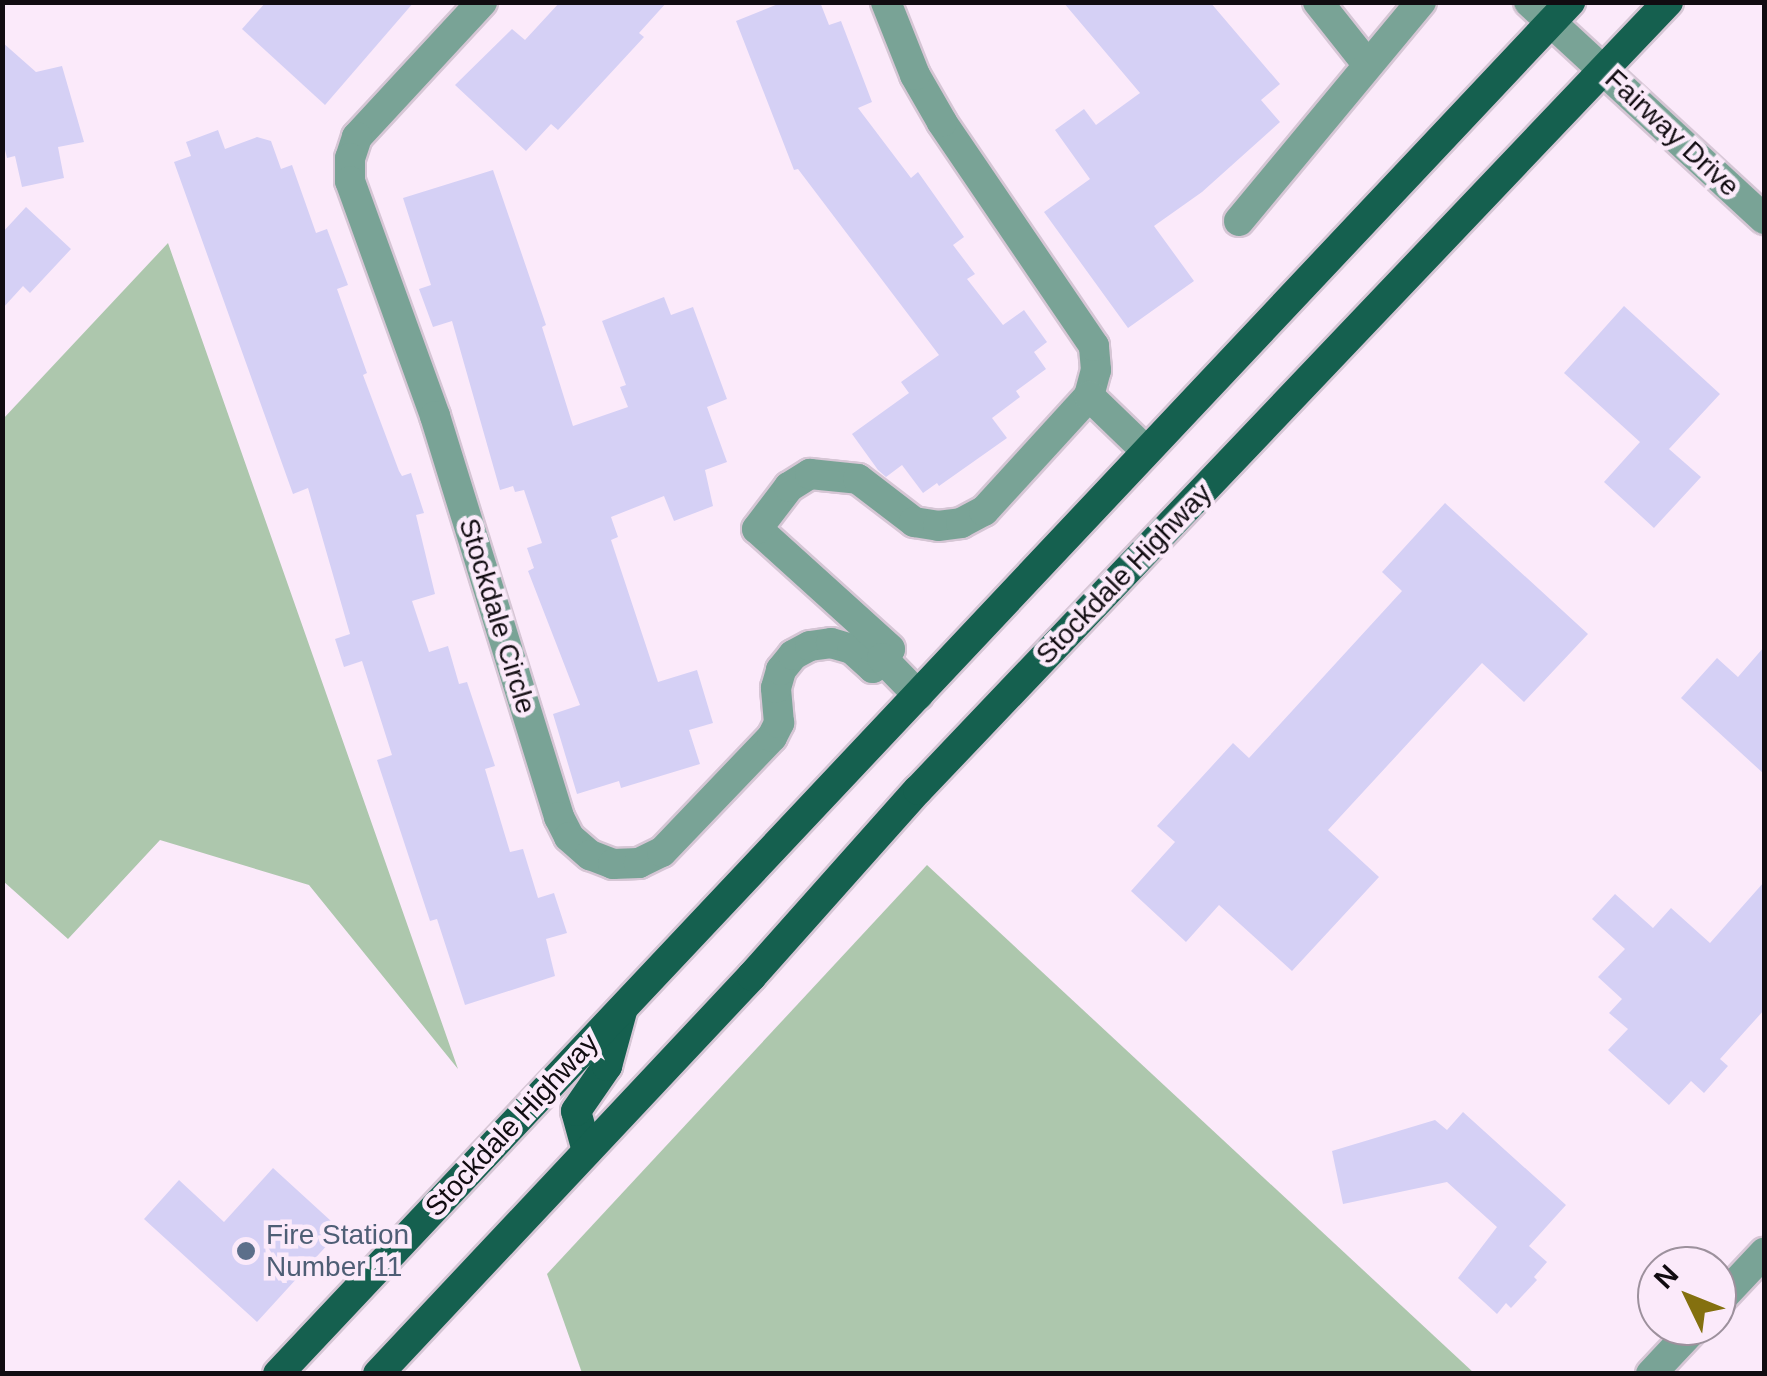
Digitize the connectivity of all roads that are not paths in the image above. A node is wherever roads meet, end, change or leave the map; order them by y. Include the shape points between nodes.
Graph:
1 (482, 2) edge
2 (886, 2) edge
3 (1318, 2) edge
4 (1421, 2) edge
5 (1668, 2) edge
6 (1550, 9) edge
7 (1368, 66) junction
8 (1604, 70) junction
9 (1764, 219) edge
10 (1239, 221) dead end
11 (1090, 396) junction
12 (1146, 451) junction
13 (882, 658) junction
14 (918, 695) junction
15 (623, 1008) junction
16 (587, 1151) junction
17 (1764, 1253) edge
18 (1737, 1282) edge
19 (1677, 1346) edge
20 (278, 1374) edge
21 (378, 1374) edge
22 (1651, 1374) edge

1 - 13 street, Stockdale Circle via 357,137 350,181 435,416 569,837 590,856 613,864 662,852 772,737 779,722 776,688 793,655 831,643 873,668
2 - 11 street via 942,122 1094,346
3 - 7 street
4 - 7 street
5 - 8 main road, Stockdale Highway
6 - 8 street, Fairway Drive
6 - 12 main road, Stockdale Highway
7 - 10 street
8 - 9 street, Fairway Drive
8 - 16 main road, Stockdale Highway via 918,790
11 - 12 street
11 - 13 street via 984,512 961,522 914,522 858,479 810,474 788,487 758,529 890,649
12 - 14 main road, Stockdale Highway
13 - 14 street
14 - 15 main road, Stockdale Highway
15 - 16 main road, Stockdale Highway via 607,1066 576,1111
15 - 20 main road, Stockdale Highway
16 - 21 main road, Stockdale Highway
17 - 18 street
19 - 22 street

